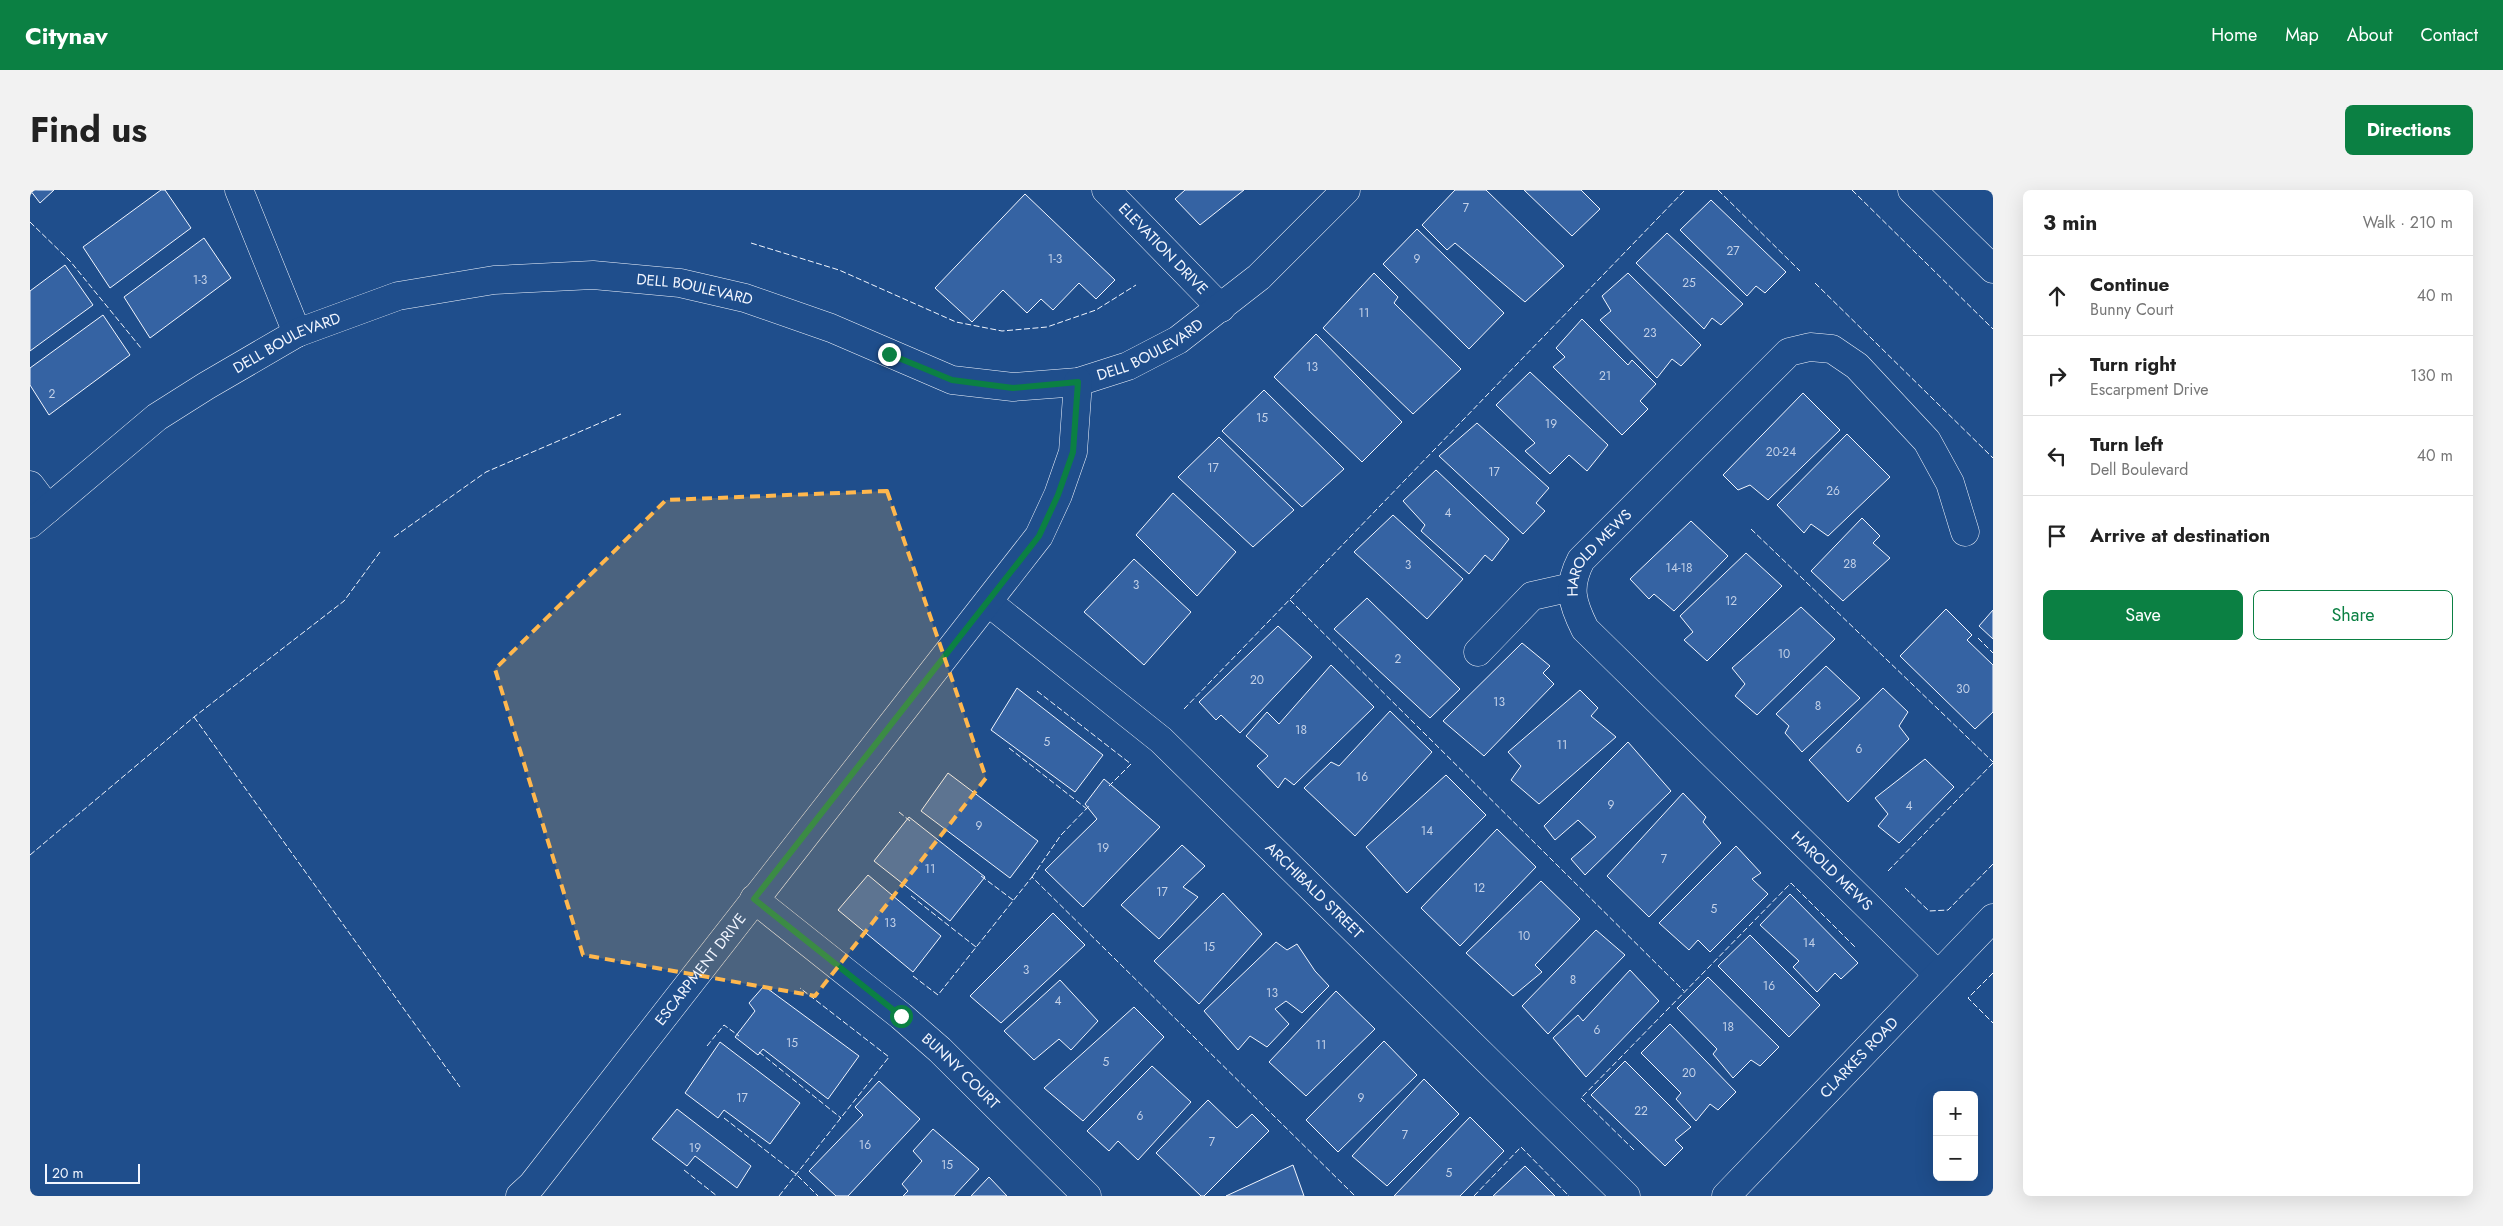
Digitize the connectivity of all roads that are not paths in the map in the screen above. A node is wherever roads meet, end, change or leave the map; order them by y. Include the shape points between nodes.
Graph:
1 (240, 190) edge
2 (1106, 190) edge
3 (1346, 190) edge
4 (1912, 190) edge
5 (1993, 269) edge
6 (1221, 308) junction
7 (297, 333) junction
8 (1078, 382) junction
9 (30, 485) edge
10 (39, 516) edge
11 (1965, 532) dead end
12 (1572, 588) junction
13 (988, 602) junction
14 (1478, 652) dead end
15 (754, 899) junction
16 (1993, 918) edge
17 (1938, 975) junction
18 (532, 1192) edge
19 (1087, 1196) edge
20 (1626, 1196) edge
21 (1726, 1196) edge

1 - 7 street
2 - 6 street, ELEVATION DRIVE
3 - 6 street, DELL BOULEVARD via 1259,277
4 - 5 street
6 - 8 street, DELL BOULEVARD via 1178,340 1128,366
7 - 8 street, DELL BOULEVARD via 398,296 494,280 593,275 680,282 745,298 831,328 952,380 1013,388
7 - 10 street, DELL BOULEVARD via 157,417
8 - 13 street, ESCARPMENT DRIVE via 1073,452 1058,495 1039,536
9 - 10 street
11 - 12 street, HAROLD MEWS via 1950,483 1927,441 1857,366 1832,348 1810,347 1789,352 1581,560 1574,573
12 - 14 street via 1532,596
12 - 17 street, HAROLD MEWS via 1576,609 1585,629
13 - 15 street, ESCARPMENT DRIVE
13 - 20 street, ARCHIBALD STREET via 1161,740
15 - 18 street, ESCARPMENT DRIVE
15 - 19 street, BUNNY COURT via 940,1050
16 - 17 street, CLARKES ROAD
17 - 21 street, CLARKES ROAD

